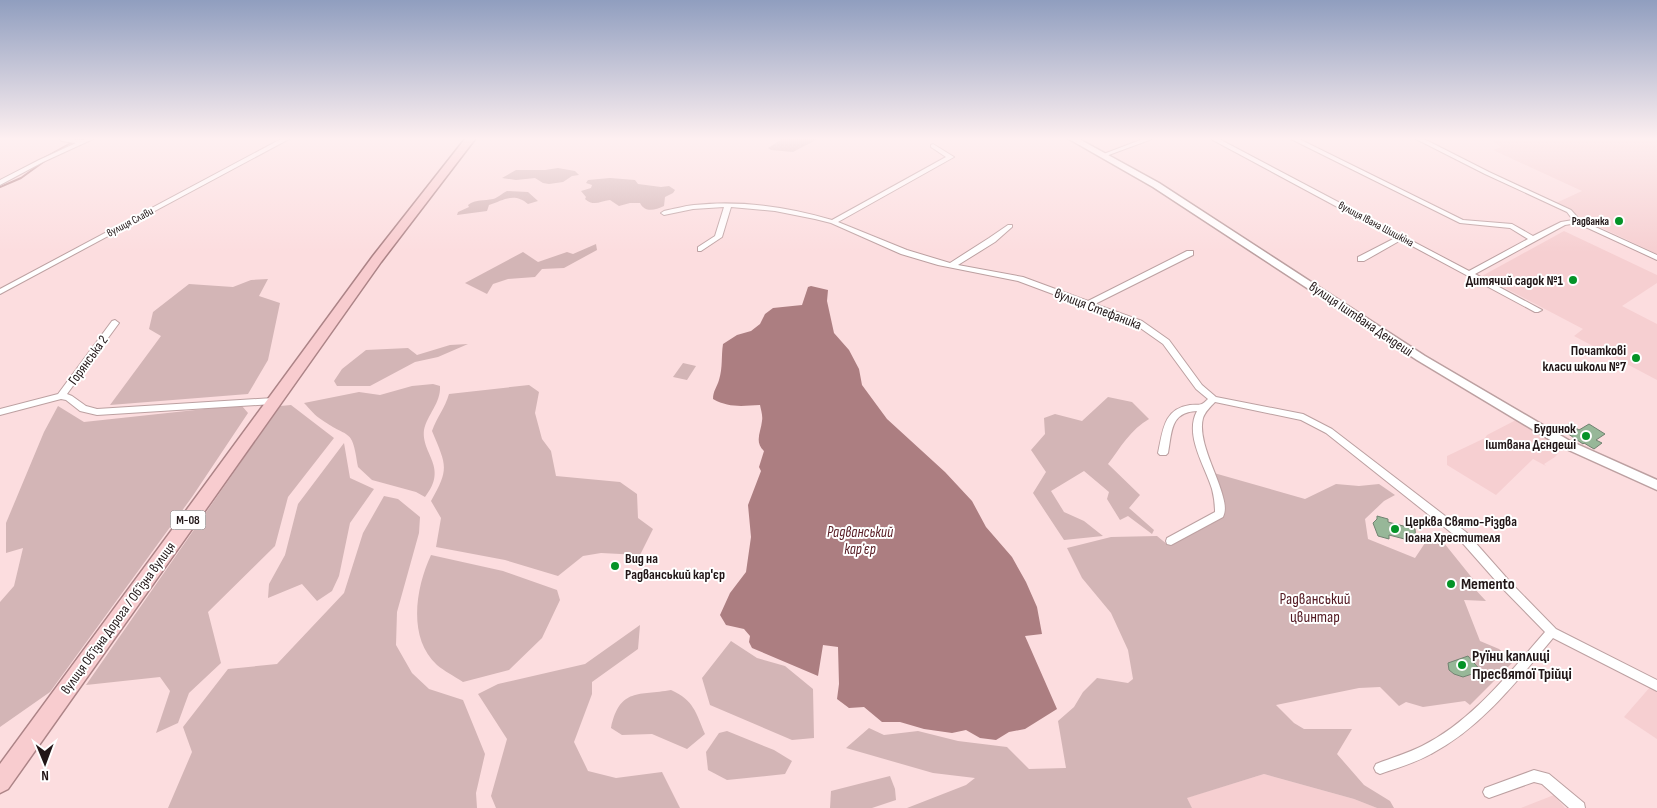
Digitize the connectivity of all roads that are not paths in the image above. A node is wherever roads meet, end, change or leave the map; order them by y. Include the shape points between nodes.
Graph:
1 (12, 177) edge
2 (216, 177) edge
3 (439, 177) edge
4 (915, 177) edge
5 (1140, 177) edge
6 (1286, 177) edge
7 (1370, 177) edge
8 (1493, 177) edge
9 (0, 183) edge
10 (728, 205) junction
11 (664, 213) dead end
12 (1578, 221) junction
13 (833, 222) junction
14 (1010, 226) dead end
15 (1402, 237) junction
16 (1533, 239) junction
17 (701, 248) dead end
18 (1190, 253) dead end
19 (1657, 258) edge
20 (1361, 259) dead end
21 (950, 266) junction
22 (1470, 273) junction
23 (0, 292) edge
24 (1089, 304) junction
25 (1538, 310) dead end
26 (115, 323) dead end
27 (61, 396) junction
28 (1213, 398) junction
29 (273, 401) junction
30 (1203, 408) junction
31 (0, 412) edge
32 (1163, 453) dead end
33 (1657, 485) edge
34 (1171, 541) dead end
35 (1552, 632) junction
36 (1657, 686) edge
37 (1380, 768) dead end
38 (0, 782) edge
39 (1489, 792) dead end
40 (1579, 808) edge

1 - 9 street
2 - 23 street, вулиця Слави
3 - 29 highway, вулиця Обʼїзна Дорога / Обʼїзна вулиця / М-08
4 - 13 street
5 - 33 street, вулиця Іштвана Дендеші via 1404,348 1566,444
6 - 15 street, вулиця Івана Шишкіна
7 - 16 street via 1462,222 1512,226
8 - 12 street via 1569,211
10 - 11 street, вулиця Стефаника
10 - 13 street, вулиця Стефаника via 775,209
10 - 17 street via 718,237
12 - 16 street via 1563,222
12 - 19 street
13 - 21 street, вулиця Стефаника via 904,252
14 - 21 street
15 - 20 street
15 - 22 street, вулиця Івана Шишкіна
16 - 22 street
18 - 24 street
21 - 24 street, вулиця Стефаника via 1009,276
22 - 25 street, вулиця Івана Шишкіна
24 - 28 street, вулиця Стефаника via 1133,320 1156,334 1173,350 1199,387
26 - 27 street, Горянська 2
27 - 29 street via 83,409 102,412
27 - 31 street
28 - 30 street
28 - 35 street via 1302,416 1329,431 1462,535
29 - 38 highway, вулиця Обʼїзна Дорога / Обʼїзна вулиця / М-08
30 - 32 street via 1178,410 1171,417
30 - 34 street via 1198,418 1198,429 1221,502 1220,514
35 - 36 street
35 - 37 street via 1493,700 1447,738 1425,751
39 - 40 street via 1534,776 1545,778

